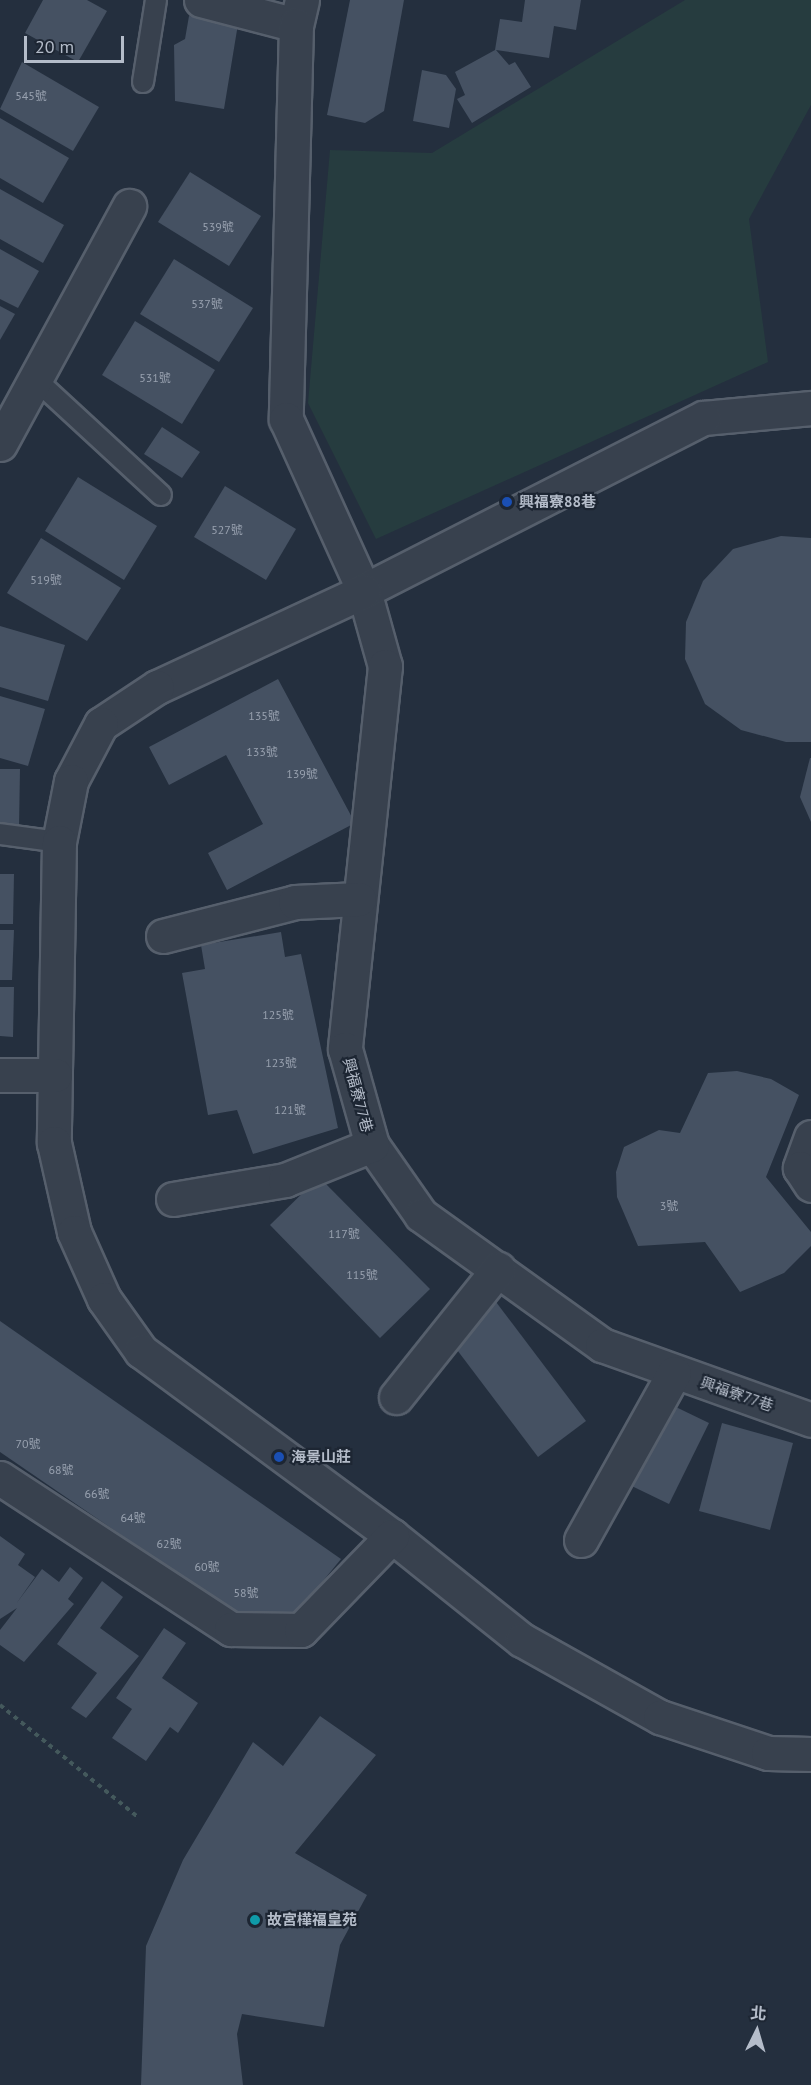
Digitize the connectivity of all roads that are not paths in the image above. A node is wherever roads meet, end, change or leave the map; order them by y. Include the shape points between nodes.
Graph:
1 (156, 0) edge
2 (201, 0) edge
3 (299, 13) edge
4 (143, 82) dead end
5 (129, 206) dead end
6 (33, 376) junction
7 (811, 408) edge
8 (0, 444) edge
9 (161, 495) dead end
10 (364, 591) junction
11 (0, 834) edge
12 (59, 842) junction
13 (358, 898) junction
14 (162, 936) dead end
15 (0, 1075) edge
16 (55, 1075) junction
17 (811, 1137) edge
18 (372, 1145) junction
19 (811, 1185) edge
20 (173, 1199) dead end
21 (498, 1269) junction
22 (674, 1373) junction
23 (396, 1397) dead end
24 (811, 1420) edge
25 (0, 1478) edge
26 (392, 1536) junction
27 (581, 1540) dead end
28 (811, 1754) edge

1 - 4 lane
2 - 3 street
3 - 10 street via 286,419
5 - 6 street
6 - 8 street
6 - 9 lane
7 - 10 street via 703,418
10 - 12 street via 157,687 101,724 71,781
10 - 13 street, 興福寮77巷 via 385,666
11 - 12 lane
12 - 16 street
13 - 14 street via 296,902
13 - 18 street, 興福寮77巷 via 345,1048
15 - 16 street
16 - 26 street via 54,1143 74,1232 104,1299 141,1351
17 - 19 street via 800,1168
18 - 20 street via 285,1180
18 - 21 street, 興福寮77巷 via 421,1215
21 - 22 street, 興福寮77巷 via 602,1345
21 - 23 street
22 - 24 street, 興福寮77巷
22 - 27 street
25 - 26 street via 231,1629 301,1630
26 - 28 street via 522,1640 660,1717 768,1753

